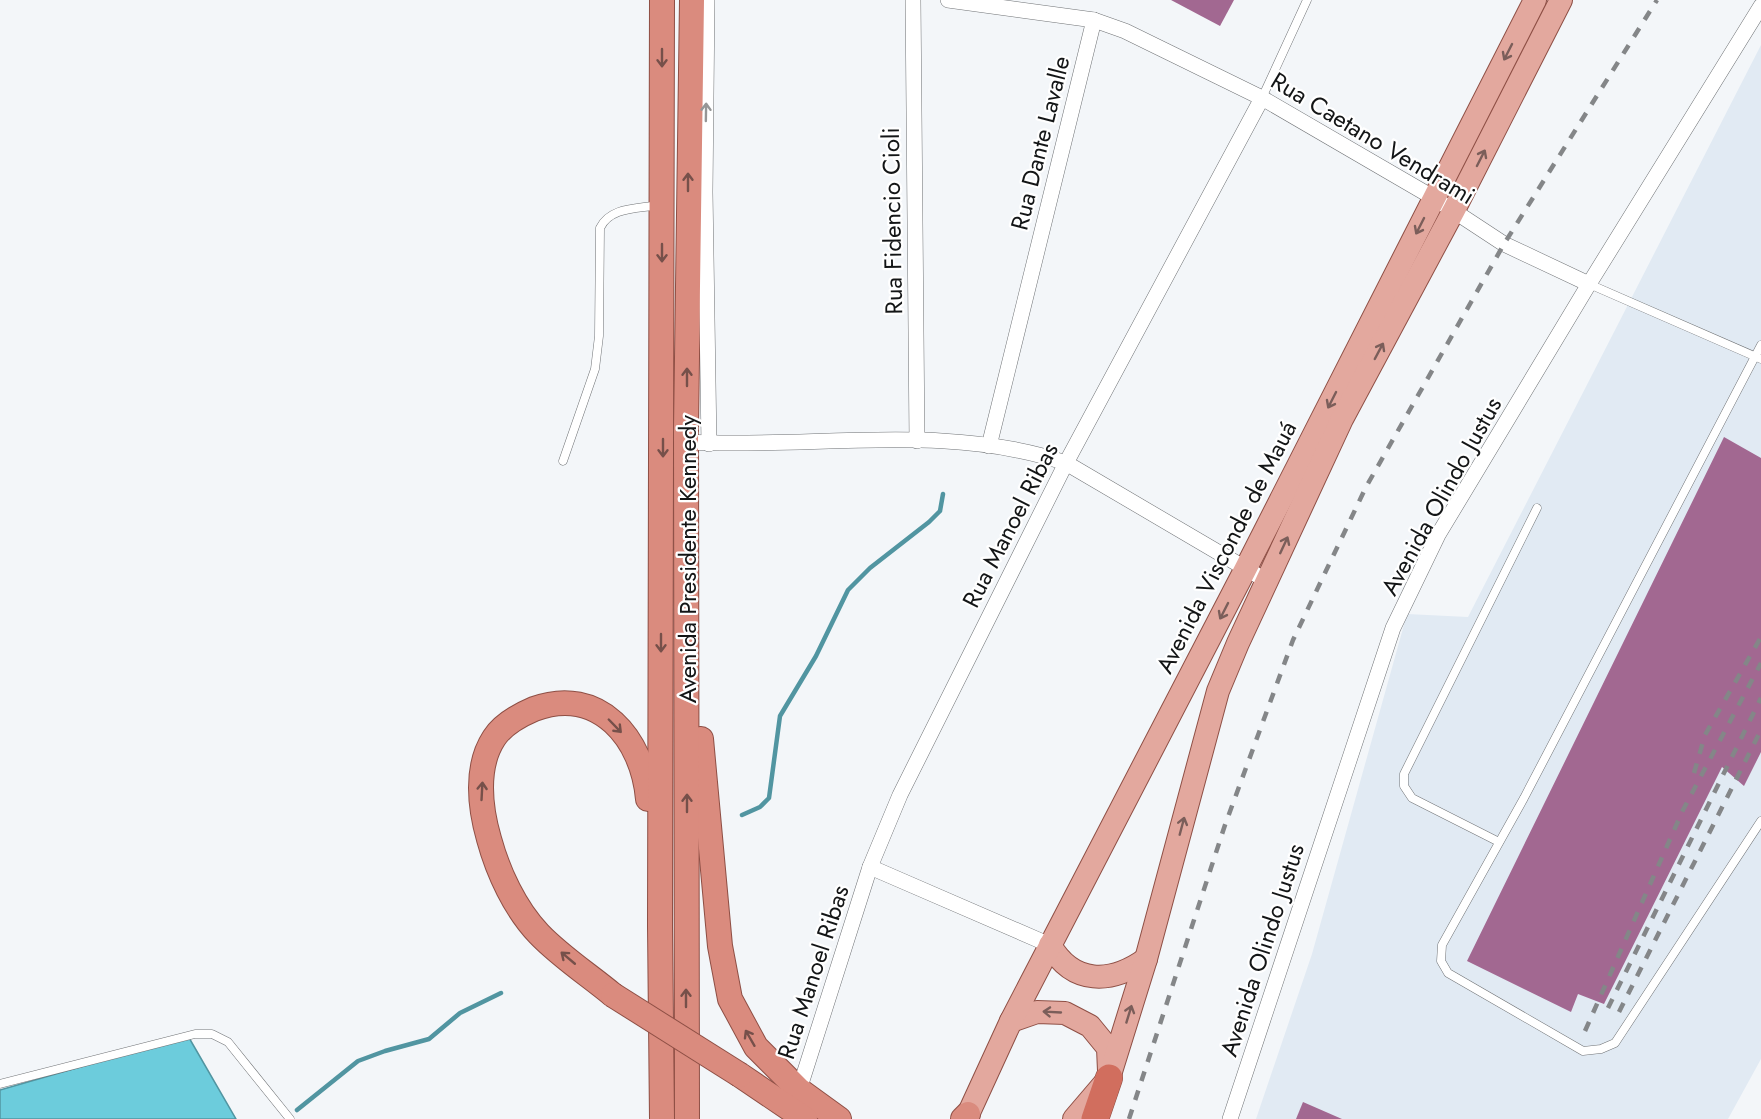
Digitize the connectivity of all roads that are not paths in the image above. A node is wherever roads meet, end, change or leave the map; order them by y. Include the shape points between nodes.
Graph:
1 (662, 0) edge
2 (692, 0) edge
3 (707, 0) edge
4 (913, 0) edge
5 (948, 0) edge
6 (1307, 0) edge
7 (1535, 0) edge
8 (1561, 0) edge
9 (1761, 6) edge
10 (1094, 20) junction
11 (1262, 98) junction
12 (1434, 198) junction
13 (662, 205) junction
14 (1454, 210) junction
15 (1589, 284) junction
16 (1761, 345) edge
17 (1758, 357) edge
18 (917, 441) junction
19 (698, 443) junction
20 (989, 446) junction
21 (563, 460) dead end
22 (1066, 463) junction
23 (1537, 508) dead end
24 (688, 527) junction
25 (1245, 570) junction
26 (1267, 581) junction
27 (1761, 821) edge
28 (1499, 842) junction
29 (870, 867) junction
30 (660, 926) junction
31 (1050, 945) junction
32 (1146, 959) junction
33 (1011, 1021) junction
34 (1109, 1078) junction
35 (0, 1084) edge
36 (799, 1090) junction
37 (966, 1117) edge
38 (291, 1119) edge
39 (662, 1119) edge
40 (687, 1119) edge
41 (805, 1119) edge
42 (839, 1119) edge
43 (1074, 1119) edge
44 (1095, 1119) edge
45 (1230, 1119) edge

1 -> 13 highway, Avenida Presidente Kennedy
19 -> 2 highway, Avenida Presidente Kennedy
19 -> 3 street
4 - 18 street, Rua Fidencio Cioli
5 - 10 street, Rua Caetano Vendrami
6 - 11 lane, Rua Manoel Ribas
7 -> 12 main road, Avenida Visconde de Mauá
14 -> 8 main road, Avenida Visconde de Mauá
9 - 15 street, Avenida Olindo Justus
10 - 11 street, Rua Caetano Vendrami via 1125,31
10 - 20 street, Rua Dante Lavalle
11 - 12 street, Rua Caetano Vendrami
11 - 22 street, Rua Manoel Ribas
12 - 14 street, Rua Caetano Vendrami
12 -> 25 main road, Avenida Visconde de Mauá
13 - 21 lane via 615,212 605,218 600,228 595,369
13 -> 30 highway, Avenida Presidente Kennedy
14 - 15 street, Rua Caetano Vendrami via 1504,244
26 -> 14 main road, Avenida Visconde de Mauá via 1342,419
15 - 17 lane, Rua Caetano Vendrami
15 - 45 street, Avenida Olindo Justus via 1438,535 1394,627
16 - 17 lane
17 - 28 lane
18 - 19 street
18 - 20 street
19 - 24 highway, Avenida Presidente Kennedy
20 - 22 street via 1033,452
22 - 25 street
22 - 29 street, Rua Manoel Ribas via 900,795
23 - 28 lane via 1404,774 1404,786 1412,798
36 -> 24 highway via 756,1047 728,988 720,946 694,662
40 -> 24 highway, Avenida Presidente Kennedy
25 - 26 street
25 -> 31 main road, Avenida Visconde de Mauá
32 -> 26 main road, Avenida Visconde de Mauá via 1218,691
27 - 28 lane via 1615,1043 1583,1052 1448,974 1441,961 1442,945
29 - 31 street
29 - 36 street, Rua Manoel Ribas
30 - 39 highway, Avenida Presidente Kennedy
41 -> 30 highway, bridge via 613,995 539,934 515,901 494,858 481,810 483,768 494,737 519,715 549,704 583,703 612,721 635,749 646,774
31 - 32 main road via 1065,965 1091,976 1111,977 1130,971
31 - 33 main road, Avenida Visconde de Mauá
34 -> 32 main road, Avenida Visconde de Mauá
34 -> 33 main road via 1108,1048 1090,1026 1065,1013 1037,1012
33 - 37 main road, Avenida Visconde de Mauá
34 - 43 main road, Avenida Visconde de Mauá
34 - 44 highway
35 - 38 lane via 212,1034 228,1042
36 - 42 highway

